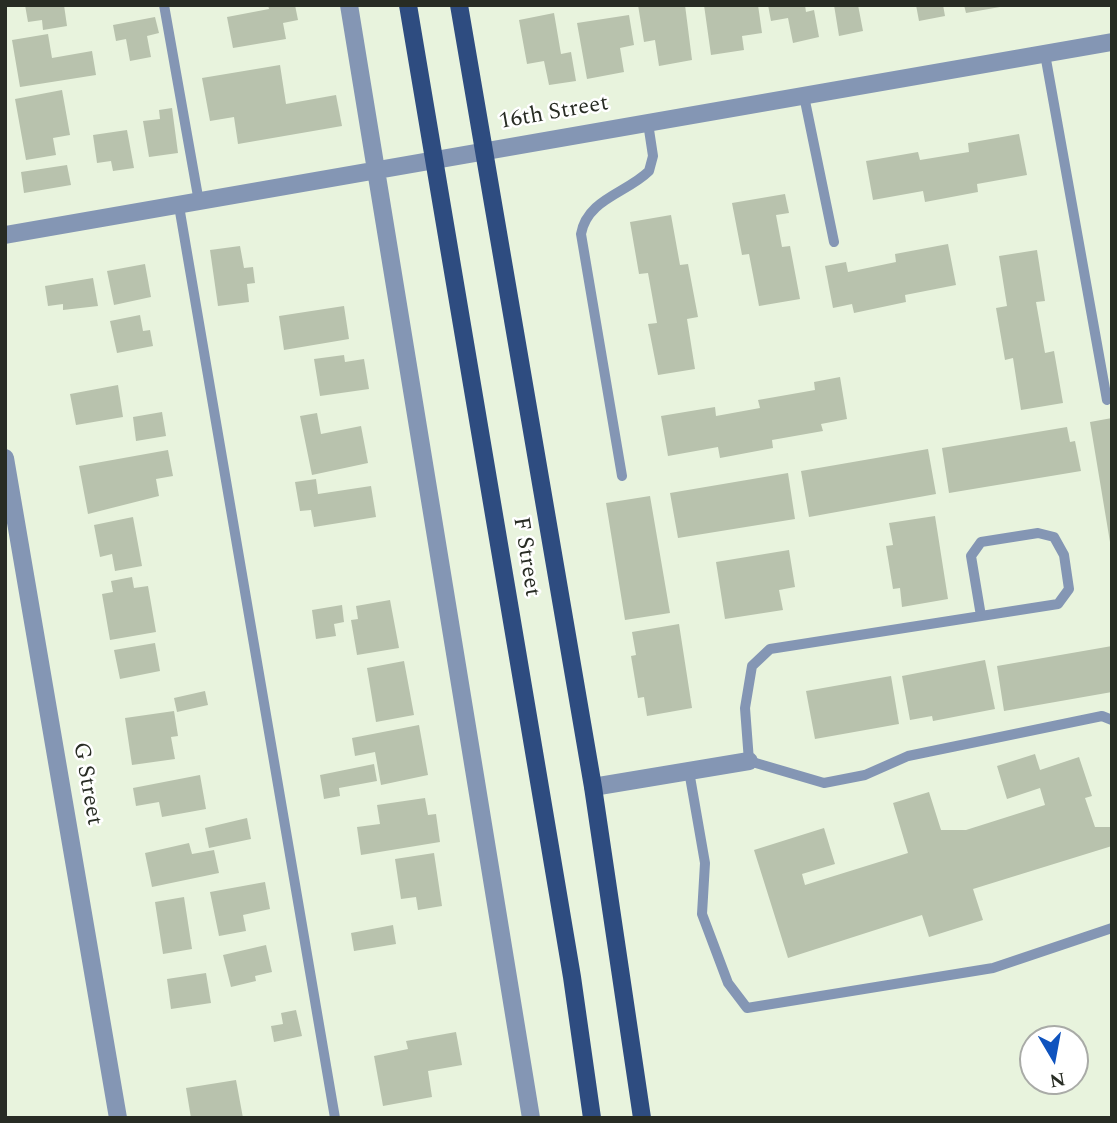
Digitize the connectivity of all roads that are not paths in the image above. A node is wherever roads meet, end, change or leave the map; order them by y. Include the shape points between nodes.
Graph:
1 (164, 5) edge
2 (349, 5) edge
3 (408, 5) edge
4 (459, 5) edge
5 (1112, 42) edge
6 (1045, 54) junction
7 (804, 96) junction
8 (648, 123) junction
9 (484, 152) junction
10 (434, 162) junction
11 (377, 172) junction
12 (199, 202) junction
13 (179, 206) junction
14 (5, 235) edge
15 (834, 242) dead end
16 (1107, 400) dead end
17 (5, 457) edge
18 (622, 476) dead end
19 (981, 616) junction
20 (1112, 720) edge
21 (749, 761) junction
22 (689, 771) junction
23 (593, 787) junction
24 (1112, 928) edge
25 (118, 1118) edge
26 (335, 1118) edge
27 (531, 1118) edge
28 (592, 1118) edge
29 (642, 1118) edge

1 - 12 lane
2 - 11 street
3 - 10 main road, F Street
4 - 9 main road, F Street
5 - 6 street, 16th Street
6 - 7 street, 16th Street
6 - 16 lane
7 - 8 street, 16th Street
7 - 15 lane
8 - 9 street, 16th Street
8 - 18 lane via 653,156 649,171 586,216 581,234
9 - 10 street, 16th Street
9 - 23 main road, F Street
10 - 11 street, 16th Street
10 - 28 main road, F Street
11 - 12 street, 16th Street
11 - 27 street
12 - 13 street, 16th Street
13 - 14 street, 16th Street
13 - 26 lane
17 - 25 street, G Street
19 - 19 lane via 1058,604 1069,589 1064,555 1054,537 1038,533 981,542 971,556
19 - 21 lane via 770,649 752,666 746,708
20 - 21 lane via 1101,716 908,756 865,775 824,783
21 - 22 street
22 - 23 street
22 - 24 lane via 705,863 702,914 728,983 747,1008 993,968
23 - 29 main road, F Street

